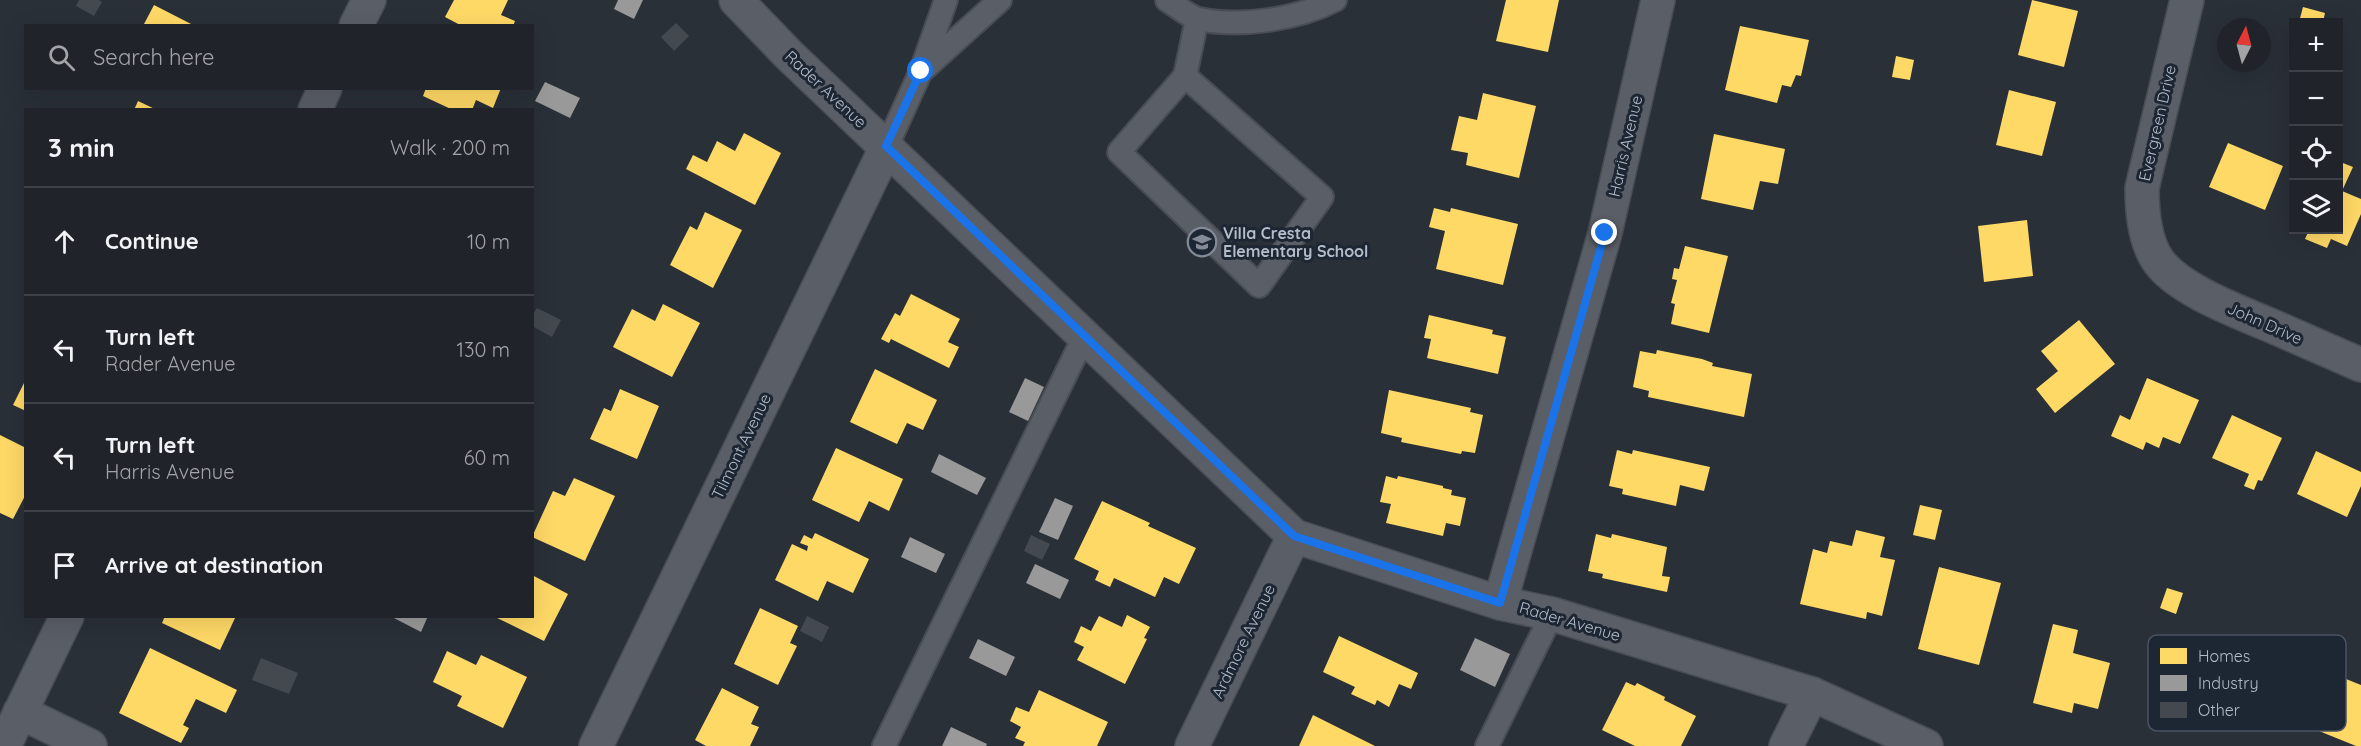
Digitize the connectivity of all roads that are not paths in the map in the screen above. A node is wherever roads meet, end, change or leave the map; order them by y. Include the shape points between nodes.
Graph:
1 (369, 0) edge
2 (736, 0) edge
3 (946, 0) edge
4 (1000, 0) edge
5 (1167, 0) edge
6 (1335, 0) edge
7 (1658, 0) edge
8 (2187, 0) edge
9 (1314, 5) edge
10 (1197, 19) junction
11 (357, 24) edge
12 (921, 71) junction
13 (1185, 76) junction
14 (324, 90) edge
15 (316, 108) edge
16 (886, 146) junction
17 (2171, 275) joint
18 (1085, 335) junction
19 (2361, 365) edge
20 (1294, 536) junction
21 (1500, 603) junction
22 (1552, 614) junction
23 (66, 618) edge
24 (1812, 694) junction
25 (20, 712) junction
26 (4, 746) edge
27 (90, 746) edge
28 (596, 746) edge
29 (884, 746) edge
30 (1192, 746) edge
31 (1487, 746) edge
32 (1786, 746) edge
33 (1926, 746) edge

1 - 11 street
2 - 16 street, Rader Avenue
3 - 12 lane
4 - 12 lane
5 - 10 lane
6 - 9 lane
7 - 21 street, Harris Avenue via 1605,233
8 - 17 street, Evergreen Drive via 2142,188 2146,232 2156,259
9 - 10 lane via 1243,22
10 - 13 lane
12 - 16 lane
13 - 13 lane via 1119,152 1259,286 1322,197
14 - 15 street
16 - 18 street, Rader Avenue
16 - 28 street, Tilmont Avenue
17 - 19 street, John Drive via 2228,307
18 - 20 street, Rader Avenue
18 - 29 lane
20 - 21 street, Rader Avenue
20 - 30 street, Ardmore Avenue
21 - 22 street, Rader Avenue
22 - 24 street, Rader Avenue
22 - 31 lane
23 - 25 street
24 - 32 street
24 - 33 street, Rader Avenue
25 - 26 street
25 - 27 street

